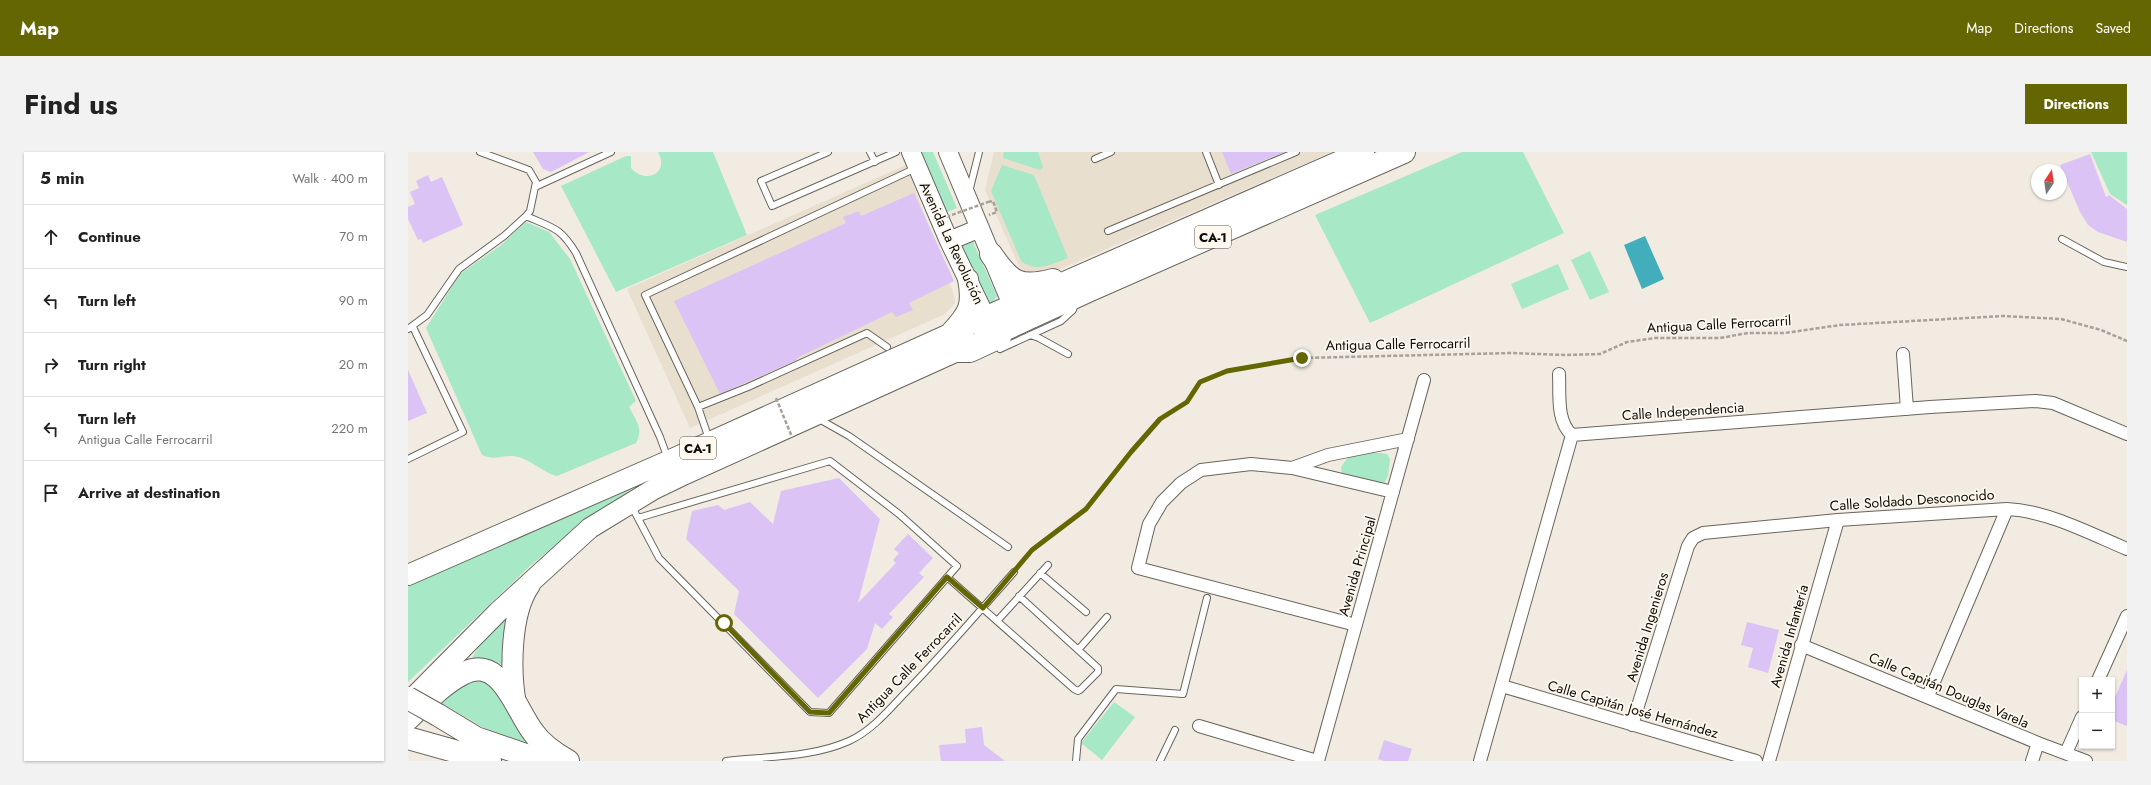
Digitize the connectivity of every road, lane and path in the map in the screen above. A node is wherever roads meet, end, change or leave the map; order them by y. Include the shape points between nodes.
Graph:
1 (480, 152) edge
2 (611, 152) edge
3 (828, 152) edge
4 (870, 152) edge
5 (896, 152) edge
6 (948, 152) edge
7 (979, 152) edge
8 (1111, 152) edge
9 (1206, 152) edge
10 (1296, 152) edge
11 (1363, 152) edge
12 (1401, 153) edge
13 (1095, 159) dead end
14 (915, 160) edge
15 (874, 162) junction
16 (1219, 185) junction
17 (535, 187) junction
18 (968, 197) junction
19 (526, 216) junction
20 (1235, 217) junction
21 (935, 222) dead end
22 (985, 222) junction
23 (1108, 231) dead end
24 (2062, 239) dead end
25 (949, 241) junction
26 (990, 254) junction
27 (2127, 267) edge
28 (1095, 269) junction
29 (968, 279) junction
30 (1082, 296) junction
31 (1021, 321) junction
32 (410, 328) edge
33 (978, 341) junction
34 (2127, 341) edge
35 (887, 347) dead end
36 (1068, 354) dead end
37 (1903, 354) dead end
38 (1559, 374) dead end
39 (1424, 380) dead end
40 (776, 398) dead end
41 (698, 407) junction
42 (1907, 409) junction
43 (815, 417) junction
44 (2127, 434) edge
45 (1572, 436) junction
46 (792, 437) dead end
47 (1408, 439) junction
48 (710, 442) junction
49 (408, 459) edge
50 (668, 461) junction
51 (1292, 468) junction
52 (1393, 492) junction
53 (2007, 509) junction
54 (634, 511) junction
55 (1838, 520) junction
56 (1693, 538) joint
57 (1008, 547) dead end
58 (2127, 549) edge
59 (1048, 565) dead end
60 (541, 571) junction
61 (1014, 572) joint
62 (1040, 573) junction
63 (408, 575) edge
64 (947, 577) junction
65 (1019, 596) junction
66 (1207, 598) dead end
67 (983, 608) junction
68 (1086, 612) dead end
69 (2127, 616) edge
70 (1107, 617) dead end
71 (997, 620) junction
72 (1356, 625) junction
73 (1801, 645) junction
74 (1078, 650) junction
75 (2099, 677) edge
76 (1502, 686) junction
77 (1928, 696) junction
78 (408, 698) edge
79 (408, 703) edge
80 (517, 708) junction
81 (408, 719) edge
82 (2079, 724) edge
83 (1632, 725) junction
84 (1199, 726) dead end
85 (1175, 730) dead end
86 (408, 738) edge
87 (2038, 743) junction
88 (2066, 753) junction
89 (490, 761) edge
90 (544, 761) edge
91 (568, 761) edge
92 (726, 761) edge
93 (1076, 761) edge
94 (1160, 761) edge
95 (1317, 761) edge
96 (1480, 761) edge
97 (1756, 761) edge
98 (1769, 761) edge
99 (2032, 761) edge
100 (2086, 761) edge

1 - 17 lane via 528,170 536,182
2 - 17 lane
3 - 15 lane via 761,181 772,206
4 - 15 lane
5 - 15 lane
6 - 18 main road, Avenida La Revolución
7 - 18 lane
8 - 13 lane
9 - 16 lane
10 - 16 lane
11 - 20 highway, CA-1
12 - 20 highway, CA-1
14 - 25 main road, Avenida La Revolución
14 - 41 lane via 645,295
16 - 23 lane
17 - 19 lane via 530,211
18 - 22 main road, Avenida La Revolución
19 - 32 lane via 504,236 459,269 427,315
19 - 50 lane via 565,235 576,253 660,437
20 - 28 highway, CA-1
20 - 30 highway, CA-1
21 - 22 path, bridge via 993,201 997,212
22 - 25 main road
22 - 26 main road, Avenida La Revolución
24 - 27 lane via 2104,262
25 - 29 main road, Avenida La Revolución
26 - 28 highway via 1006,274 1023,285 1042,283
26 - 31 main road, Avenida La Revolución
28 - 31 highway, CA-1
29 - 33 main road, Avenida La Revolución
29 - 33 main road via 970,307 963,318
30 - 31 highway, CA-1
30 - 33 highway
31 - 33 highway, CA-1
31 - 36 lane via 1039,338
32 - 49 lane via 463,432
33 - 43 main road, CA-1
33 - 48 main road, CA-1
34 - 61 path, Antigua Calle Ferrocarril via 2101,330 2061,319 2003,316 1840,325 1785,333 1748,333 1720,338 1655,338 1627,342 1600,354 1511,353 1302,358 1227,371 1200,382 1187,402 1160,419 1086,509 1032,550
35 - 41 lane via 867,333
37 - 42 street
38 - 45 street via 1561,417 1565,429
39 - 47 street, Avenida Principal
40 - 46 path, bridge
41 - 48 lane
42 - 44 street, Calle Independencia via 2044,402
42 - 45 street, Calle Independencia
43 - 54 main road, CA-1 via 681,476
43 - 57 lane via 849,436
45 - 76 street
47 - 51 street via 1328,455
47 - 52 street, Avenida Principal
48 - 50 main road, CA-1
50 - 63 main road, CA-1
51 - 52 street
51 - 72 street via 1251,464 1201,470 1181,483 1162,502 1149,524 1138,568
52 - 72 street, Avenida Principal
53 - 55 street, Calle Soldado Desconocido
53 - 58 street, Calle Soldado Desconocido via 2040,514
53 - 77 street
54 - 60 main road, CA-1 via 590,528
54 - 64 lane via 830,461 899,514 957,566
54 - 64 lane via 659,558 810,712 829,713
55 - 56 street, Calle Soldado Desconocido via 1703,533
55 - 73 street, Avenida Infantería
56 - 83 street, Avenida Ingenieros via 1688,546
59 - 62 lane
60 - 79 main road, CA-1
60 - 80 main road via 528,589 518,618 512,670
61 - 67 lane, Antigua Calle Ferrocarril
62 - 65 lane
62 - 68 lane
64 - 67 lane
65 - 71 lane
65 - 74 lane
66 - 93 lane via 1183,694 1116,689 1078,739
67 - 71 lane
67 - 92 lane, Antigua Calle Ferrocarril via 883,716 862,734 849,741 819,750
69 - 75 street
70 - 74 lane
71 - 74 lane via 1078,691 1098,670
72 - 95 street, Avenida Principal
73 - 77 street, Calle Capitán Douglas Varela
73 - 98 street, Avenida Infantería
76 - 83 street, Calle Capitán José Hernández
76 - 96 street
77 - 87 street, Calle Capitán Douglas Varela
78 - 90 highway, bridge via 476,738
80 - 81 highway via 497,675 474,670 452,680
80 - 91 highway via 543,744
82 - 88 street
83 - 97 street, Calle Capitán José Hernández
84 - 95 street
85 - 94 lane
86 - 89 highway
87 - 88 street, Calle Capitán Douglas Varela
87 - 99 street
88 - 100 street, Calle Capitán Douglas Varela

